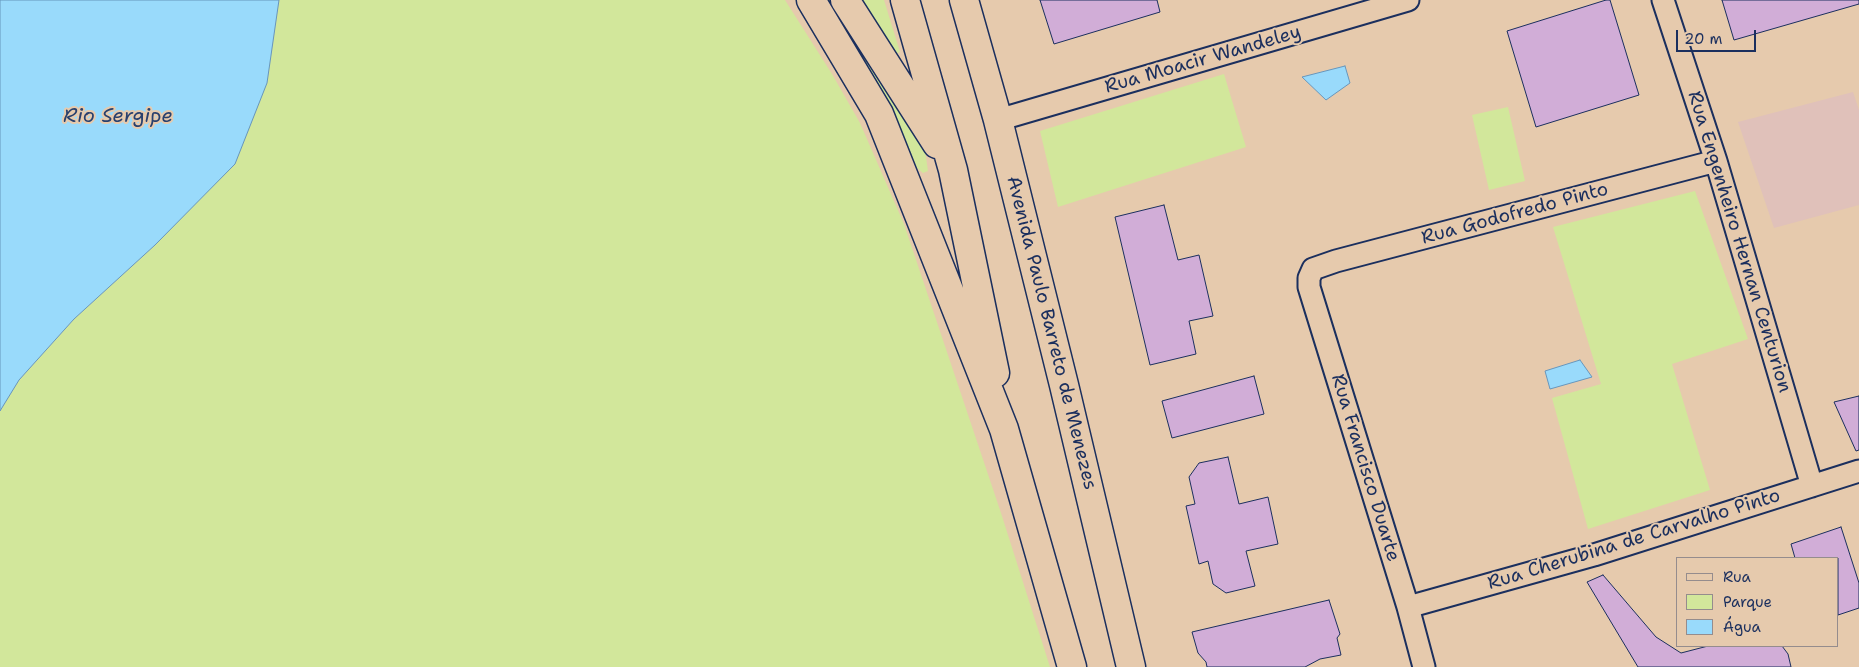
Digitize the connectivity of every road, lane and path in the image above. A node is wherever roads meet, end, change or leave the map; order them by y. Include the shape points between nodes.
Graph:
1 (811, 0) edge
2 (845, 0) edge
3 (905, 0) edge
4 (964, 0) edge
5 (1408, 0) edge
6 (1663, 0) edge
7 (998, 120) junction
8 (1716, 161) junction
9 (953, 170) junction
10 (1313, 269) joint
11 (1004, 428) junction
12 (1859, 471) edge
13 (1812, 486) junction
14 (1408, 607) junction
15 (1072, 667) edge
16 (1131, 667) edge
17 (1424, 667) edge

1 - 11 main road via 880,114
2 - 9 main road
3 - 9 main road
4 - 7 main road, Avenida Paulo Barreto de Menezes
5 - 7 street, Rua Moacir Wandeley
6 - 8 street, Rua Engenheiro Hernan Centurion
7 - 16 main road, Avenida Paulo Barreto de Menezes
8 - 10 street, Rua Godofredo Pinto
8 - 13 street, Rua Engenheiro Hernan Centurion
9 - 11 main road via 995,369
10 - 14 street, Rua Francisco Duarte via 1309,288
11 - 15 main road
12 - 13 street, Rua Cherubina de Carvalho Pinto
13 - 14 street, Rua Cherubina de Carvalho Pinto via 1594,554
14 - 17 street, Rua Francisco Duarte

